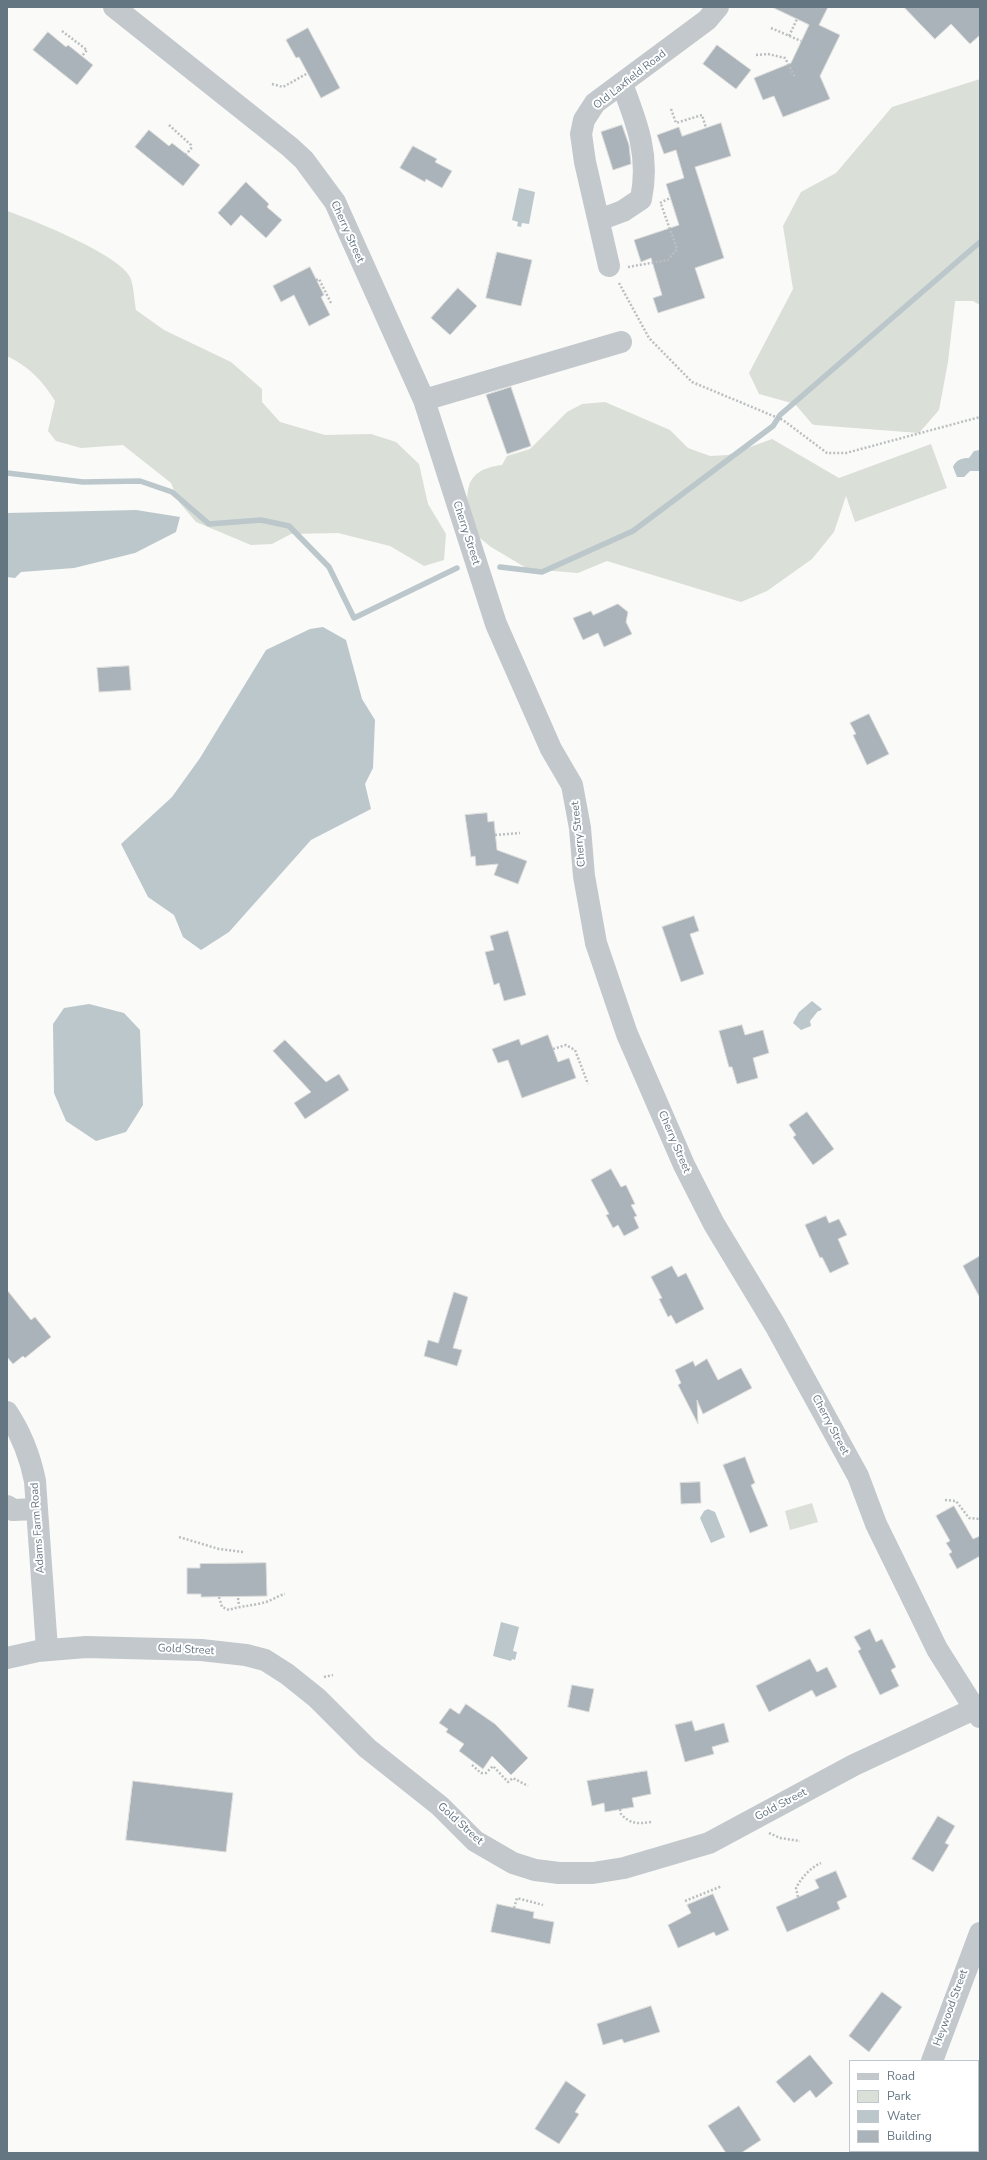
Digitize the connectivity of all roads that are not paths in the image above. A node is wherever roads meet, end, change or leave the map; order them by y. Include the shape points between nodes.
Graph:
1 (114, 7) edge
2 (718, 7) edge
3 (622, 84) junction
4 (599, 220) junction
5 (609, 266) road end
6 (621, 342) dead end
7 (424, 400) junction
8 (7, 1412) edge
9 (7, 1506) edge
10 (37, 1509) junction
11 (47, 1650) junction
12 (7, 1658) edge
13 (977, 1713) edge
14 (980, 1933) edge
15 (932, 2060) edge

1 - 7 street, Cherry Street via 304,160 335,202
2 - 3 street, Old Laxfield Road via 707,20
3 - 4 street, Old Laxfield Road via 595,103 584,120 581,134
3 - 4 street via 640,130 645,179 641,200 623,211
4 - 5 street, Old Laxfield Road
6 - 7 street
7 - 13 street, Cherry Street via 496,624 551,749 572,785 580,828 590,921 627,1034 698,1195 776,1325 858,1476 876,1524 937,1649
8 - 10 street, Adams Farm Road via 17,1427 32,1463
9 - 10 street via 13,1510
10 - 11 street, Adams Farm Road
11 - 12 street, Gold Street
11 - 13 street, Gold Street via 86,1647 201,1650 246,1655 265,1660 317,1698 367,1748 440,1806 475,1841 513,1863 535,1870 559,1873 593,1873 624,1868 709,1843 854,1765
14 - 15 street, Heywood Street

